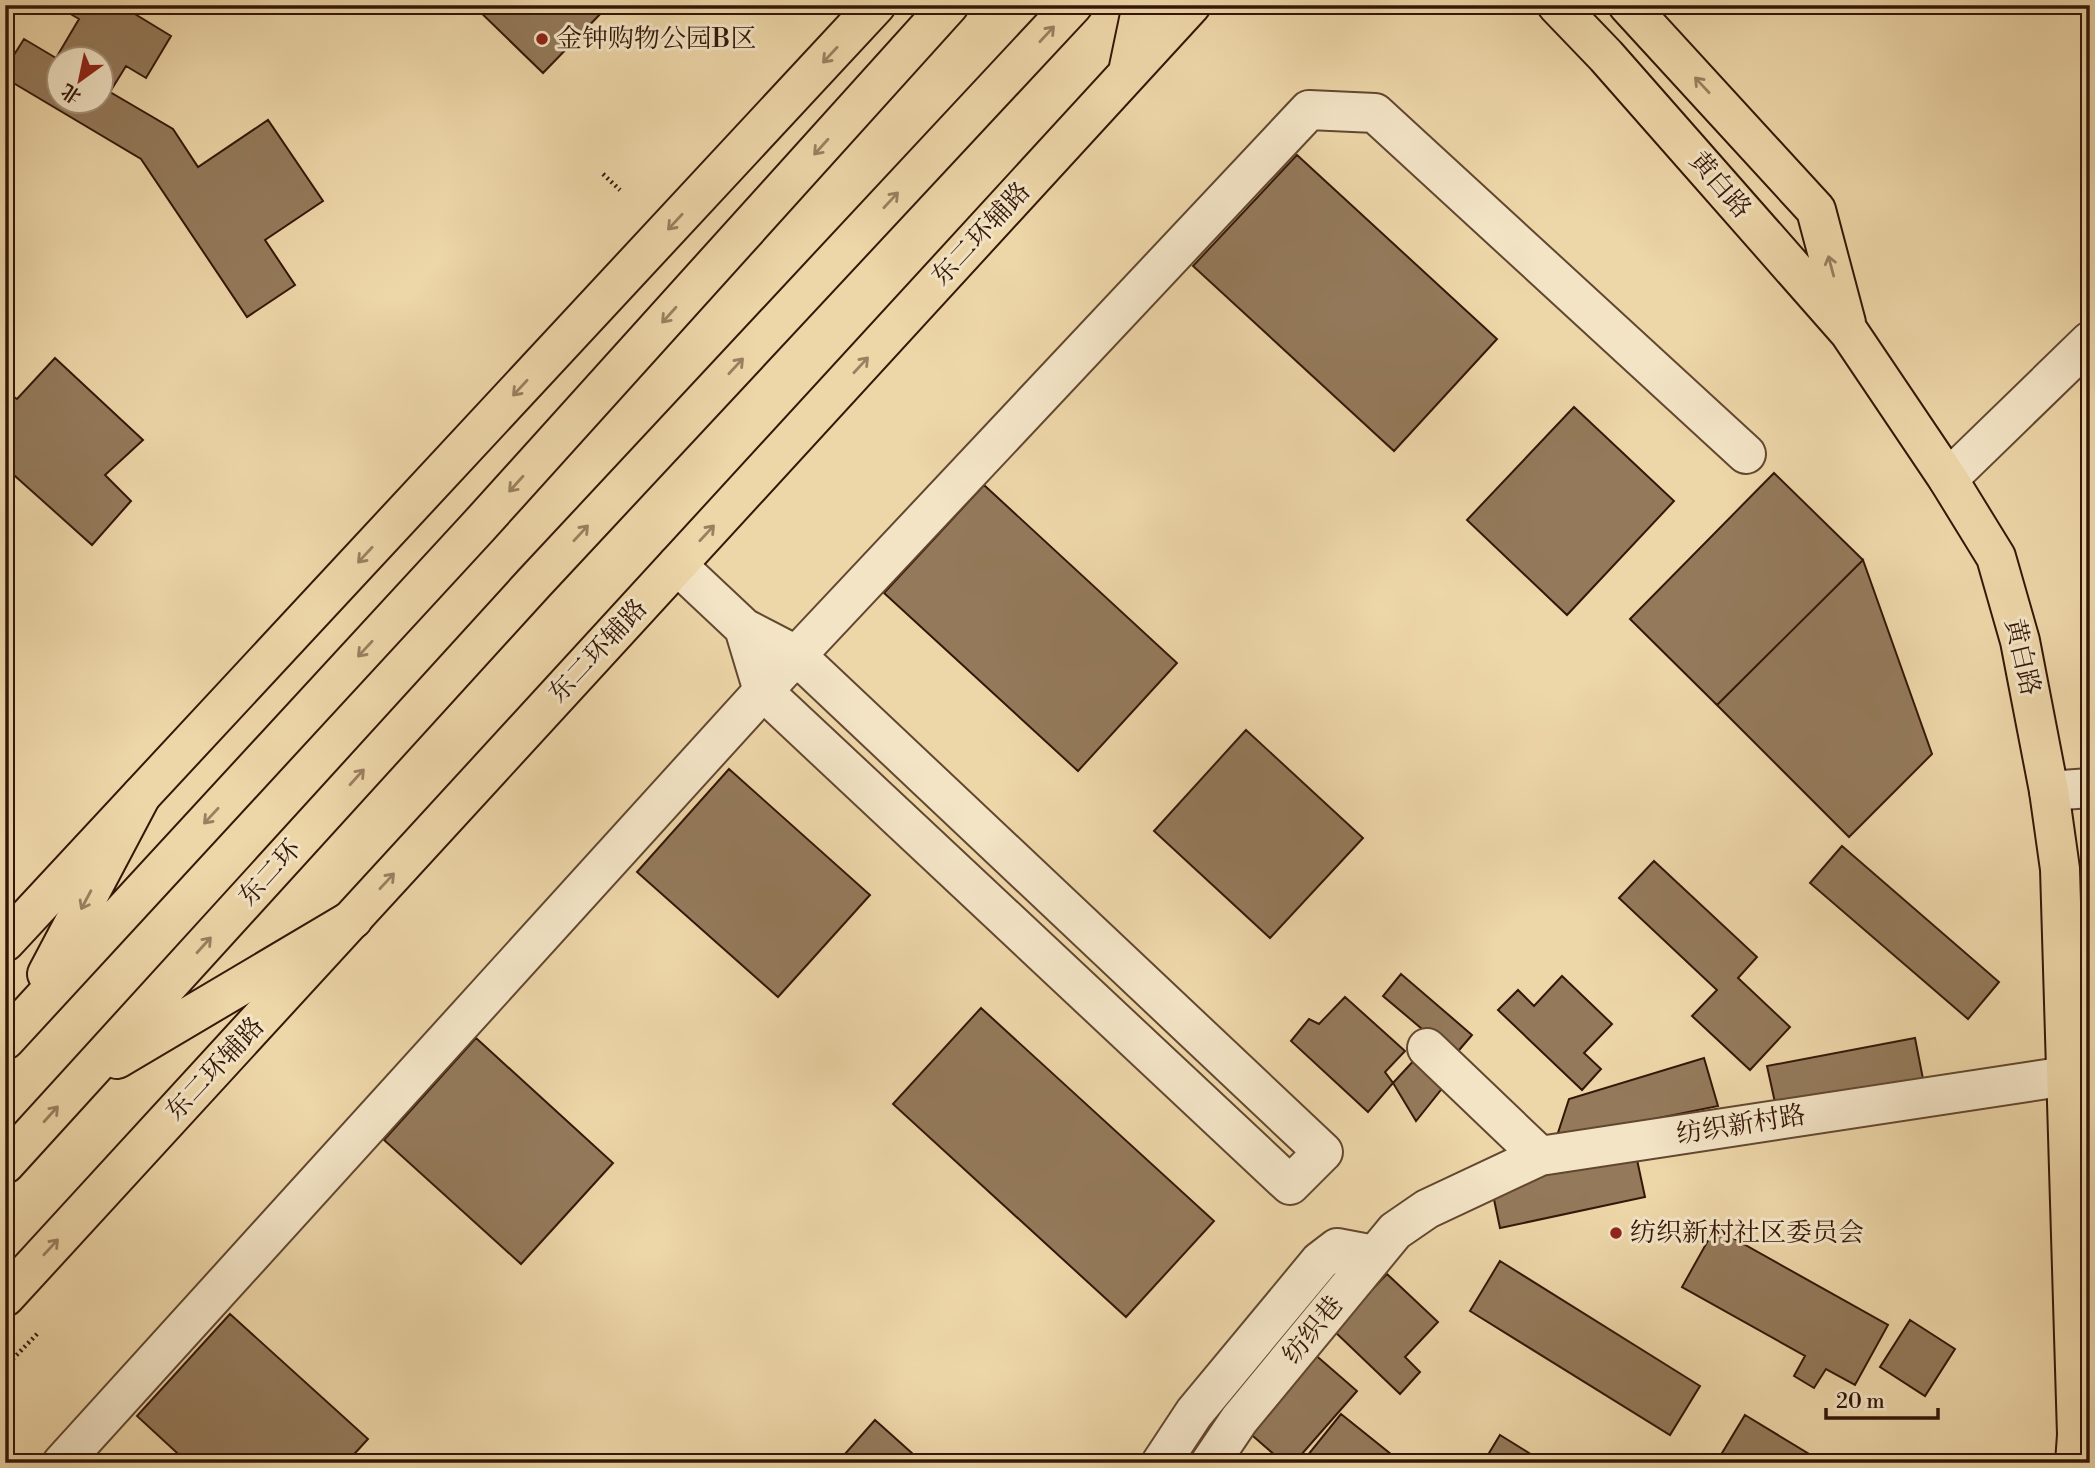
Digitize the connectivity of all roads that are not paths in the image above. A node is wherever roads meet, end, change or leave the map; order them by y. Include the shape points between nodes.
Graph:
1 (876, 5) edge
2 (949, 5) edge
3 (1073, 5) edge
4 (1142, 5) edge
5 (1191, 5) edge
6 (1557, 5) edge
7 (1628, 5) edge
8 (1128, 74) junction
9 (1849, 332) junction
10 (2090, 341) edge
11 (1746, 454) dead end
12 (1948, 479) junction
13 (677, 565) junction
14 (744, 628) junction
15 (796, 655) junction
16 (763, 691) junction
17 (2090, 788) edge
18 (2049, 791) junction
19 (141, 796) junction
20 (353, 919) junction
21 (5, 942) edge
22 (14, 1030) edge
23 (1427, 1048) dead end
24 (2067, 1076) junction
25 (82, 1080) junction
26 (1540, 1156) junction
27 (5, 1164) edge
28 (2080, 1184) edge
29 (1427, 1209) joint
30 (1374, 1255) junction
31 (5, 1297) edge
32 (62, 1463) edge
33 (1161, 1463) edge
34 (1210, 1463) edge
35 (2075, 1463) edge

1 -> 19 main road
2 -> 22 main road via 478,527
25 -> 3 main road, 东二环 via 534,583
4 - 8 main road
5 - 8 main road, 东二环辅路
6 - 9 main road, 黄白路
9 -> 7 main road via 1816,209
13 -> 8 main road, 东二环辅路
9 - 12 main road, 黄白路
10 - 12 street
11 - 15 street via 1375,113 1309,110
12 - 18 main road, 黄白路 via 1996,556 2020,641
13 - 14 street
20 -> 13 main road, 东二环辅路
14 - 15 street
14 - 16 street
15 - 16 street
15 - 16 street via 1322,1152 1290,1185
16 - 32 street
17 - 18 street
18 - 24 main road, 黄白路 via 2060,869
19 - 21 main road
19 -> 22 main road
20 - 25 main road
31 -> 20 main road, 东二环辅路
23 - 26 street
24 - 26 street, 纺织新村路
24 - 28 main road, 黄白路
27 -> 25 main road, 东二环
26 - 29 street, 纺织新村路
28 - 35 main road, 黄白路
29 - 30 street, 纺织巷 via 1395,1231
30 - 33 street via 1337,1248 1320,1261 1194,1413
30 - 34 street, 纺织巷 via 1239,1420

